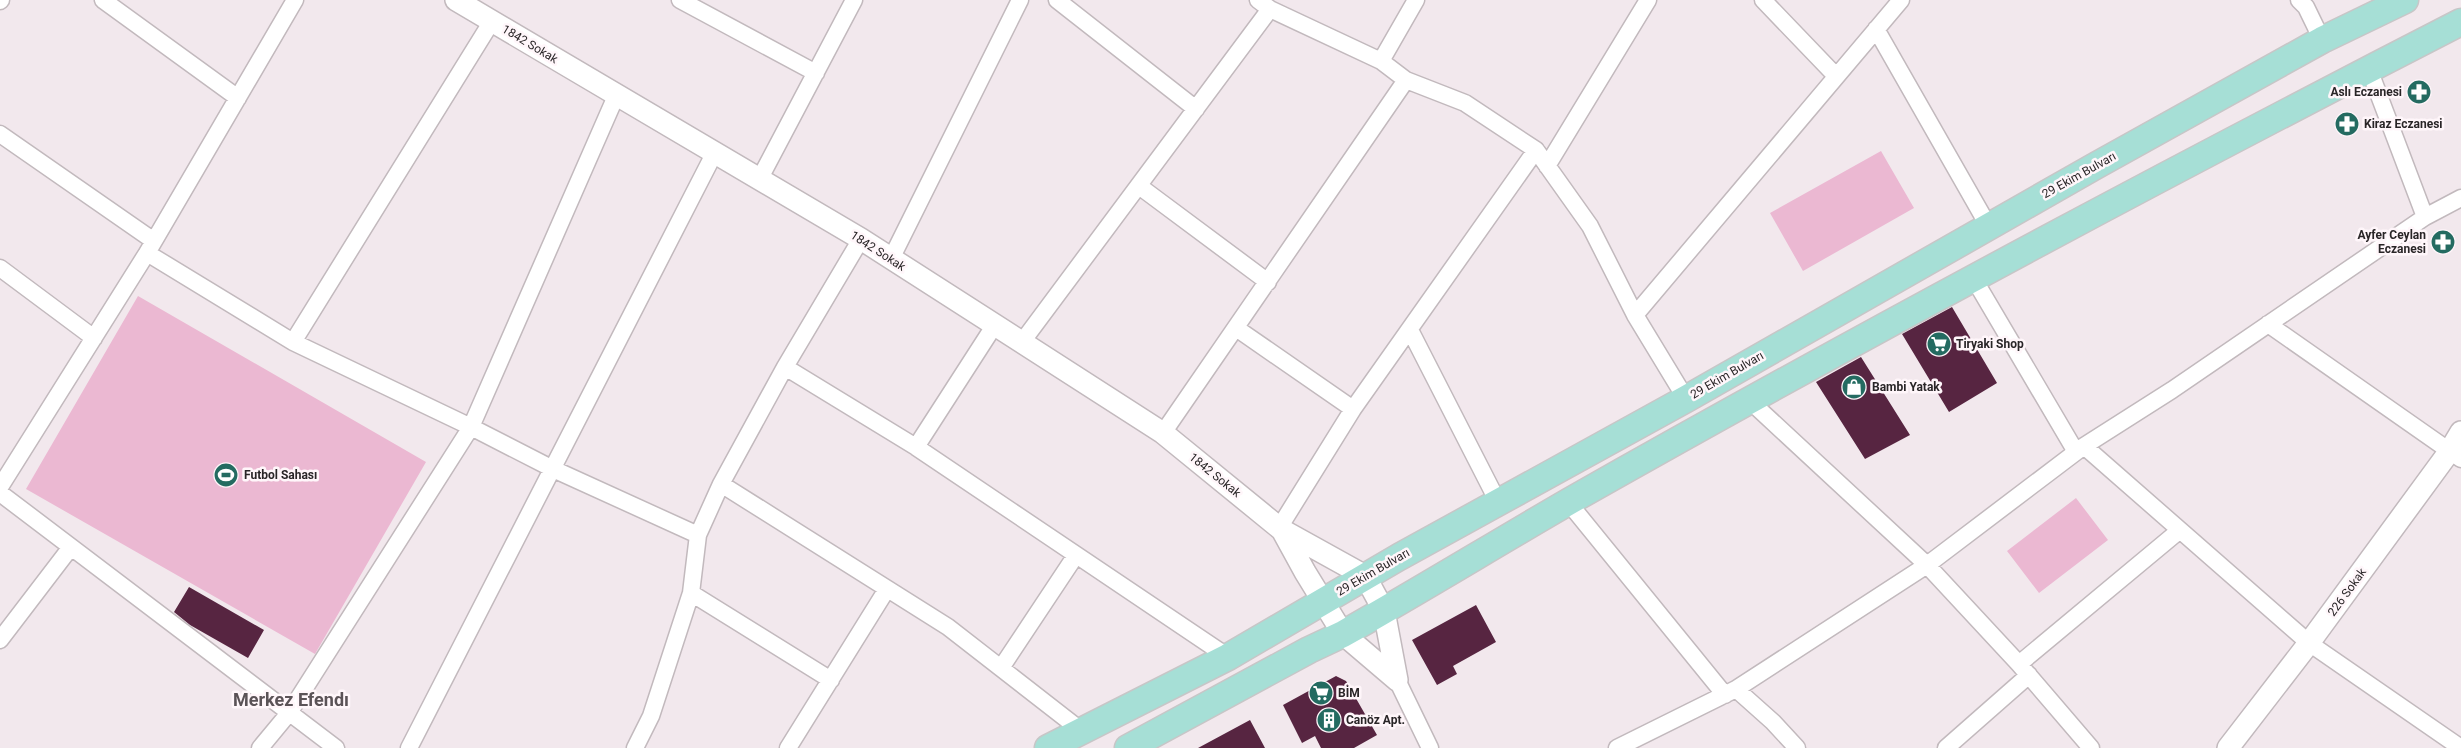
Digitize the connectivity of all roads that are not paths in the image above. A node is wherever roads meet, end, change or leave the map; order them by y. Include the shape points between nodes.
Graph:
1 (103, 0) edge
2 (295, 0) edge
3 (456, 0) edge
4 (680, 0) edge
5 (854, 0) edge
6 (1020, 0) edge
7 (1058, 0) edge
8 (1416, 0) edge
9 (1648, 0) edge
10 (1763, 0) edge
11 (1901, 0) edge
12 (2299, 0) edge
13 (2405, 0) edge
14 (1264, 4) edge
15 (492, 21) junction
16 (2461, 22) edge
17 (1876, 29) junction
18 (2322, 40) junction
19 (1381, 61) junction
20 (2369, 69) junction
21 (816, 73) junction
22 (1836, 76) junction
23 (1406, 80) junction
24 (616, 96) junction
25 (238, 98) junction
26 (1196, 109) junction
27 (0, 134) edge
28 (1536, 150) junction
29 (715, 152) junction
30 (1547, 166) junction
31 (759, 180) junction
32 (1138, 186) junction
33 (2461, 198) edge
34 (2425, 217) junction
35 (1989, 227) junction
36 (861, 239) junction
37 (151, 247) junction
38 (891, 259) junction
39 (0, 268) edge
40 (1974, 279) junction
41 (1268, 282) junction
42 (1635, 315) junction
43 (2268, 324) junction
44 (994, 326) junction
45 (1236, 328) junction
46 (1410, 330) junction
47 (94, 338) junction
48 (293, 342) junction
49 (1022, 342) junction
50 (785, 366) junction
51 (1686, 398) junction
52 (1750, 401) junction
53 (1353, 409) junction
54 (471, 427) junction
55 (2461, 432) edge
56 (1164, 433) junction
57 (916, 447) junction
58 (2080, 449) junction
59 (2455, 456) edge
60 (553, 469) junction
61 (721, 484) junction
62 (0, 487) edge
63 (0, 493) edge
64 (1498, 502) junction
65 (1568, 502) junction
66 (1281, 529) junction
67 (2180, 530) junction
68 (698, 535) junction
69 (71, 547) junction
70 (1076, 555) junction
71 (1927, 565) junction
72 (1365, 576) junction
73 (887, 589) junction
74 (691, 593) junction
75 (1323, 601) junction
76 (1384, 611) junction
77 (1343, 634) junction
78 (0, 640) edge
79 (2309, 643) junction
80 (1228, 658) junction
81 (1000, 668) junction
82 (2024, 669) junction
83 (831, 680) junction
84 (1397, 680) junction
85 (1731, 692) junction
86 (289, 713) junction
87 (1083, 732) junction
88 (1160, 740) edge
89 (260, 748) edge
90 (336, 748) edge
91 (408, 748) edge
92 (635, 748) edge
93 (788, 748) edge
94 (1048, 748) edge
95 (1128, 748) edge
96 (1430, 748) edge
97 (1617, 748) edge
98 (1797, 748) edge
99 (1946, 748) edge
100 (2091, 748) edge
101 (2228, 748) edge
102 (2460, 748) edge

1 - 25 street
2 - 25 street
3 - 15 street, 1842 Sokak
4 - 21 street
5 - 21 street
6 - 38 street
7 - 26 street
8 - 19 street
9 - 30 street
10 - 22 street
11 - 17 street
12 - 18 street via 2306,7
13 - 18 main road, 29 Ekim Bulvarı
14 - 19 street
14 - 26 street
15 - 24 street, 1842 Sokak
15 - 48 street
16 - 20 main road
17 - 22 street
17 - 35 street
18 - 35 main road, 29 Ekim Bulvarı
19 - 23 street
20 - 34 street
20 - 40 main road
21 - 31 street
22 - 42 street
23 - 28 street via 1465,103
23 - 41 street
24 - 29 street, 1842 Sokak
24 - 54 street
25 - 37 street
26 - 32 street
27 - 37 street
28 - 30 street
28 - 46 street
29 - 31 street, 1842 Sokak
29 - 60 street
30 - 42 street via 1590,226
31 - 36 street, 1842 Sokak
32 - 41 street
32 - 49 street
33 - 34 street
34 - 43 street
35 - 51 main road, 29 Ekim Bulvarı
36 - 38 street, 1842 Sokak
36 - 50 street
37 - 47 street
37 - 48 street
38 - 44 street, 1842 Sokak
39 - 47 street
40 - 52 main road
40 - 58 street
41 - 45 street
42 - 51 street
43 - 58 street
43 - 59 street
44 - 49 street, 1842 Sokak
44 - 57 street
45 - 53 street
45 - 56 street
46 - 53 street
46 - 64 street
47 - 62 street
48 - 54 street
49 - 56 street, 1842 Sokak
50 - 57 street
50 - 61 street
51 - 64 main road, 29 Ekim Bulvarı
52 - 65 main road
52 - 71 street
53 - 66 street
54 - 60 street
54 - 86 street
55 - 59 street, 226 Sokak
56 - 66 street, 1842 Sokak
57 - 70 street
58 - 67 street
58 - 71 street
59 - 79 street, 226 Sokak
60 - 68 street
60 - 91 street
61 - 68 street
61 - 73 street
63 - 69 street
64 - 72 main road, 29 Ekim Bulvarı
65 - 76 main road
65 - 85 street
66 - 72 street
66 - 75 street
67 - 79 street
67 - 82 street
68 - 74 street
69 - 78 street
69 - 86 street
70 - 80 street
70 - 81 street
71 - 82 street
71 - 85 street
72 - 75 main road, 29 Ekim Bulvarı
72 - 76 street
73 - 81 street via 948,627
73 - 83 street
74 - 83 street
74 - 92 street via 651,716
75 - 77 street
75 - 80 main road, 29 Ekim Bulvarı
76 - 77 main road
76 - 84 street
77 - 84 street
77 - 88 main road via 1309,650
79 - 101 street, 226 Sokak
79 - 102 street
80 - 87 main road, 29 Ekim Bulvarı
81 - 87 street
82 - 99 street
82 - 100 street
83 - 93 street
84 - 96 street
85 - 97 street
85 - 98 street via 1773,722
86 - 89 street
86 - 90 street
87 - 94 main road, 29 Ekim Bulvarı
88 - 95 main road

